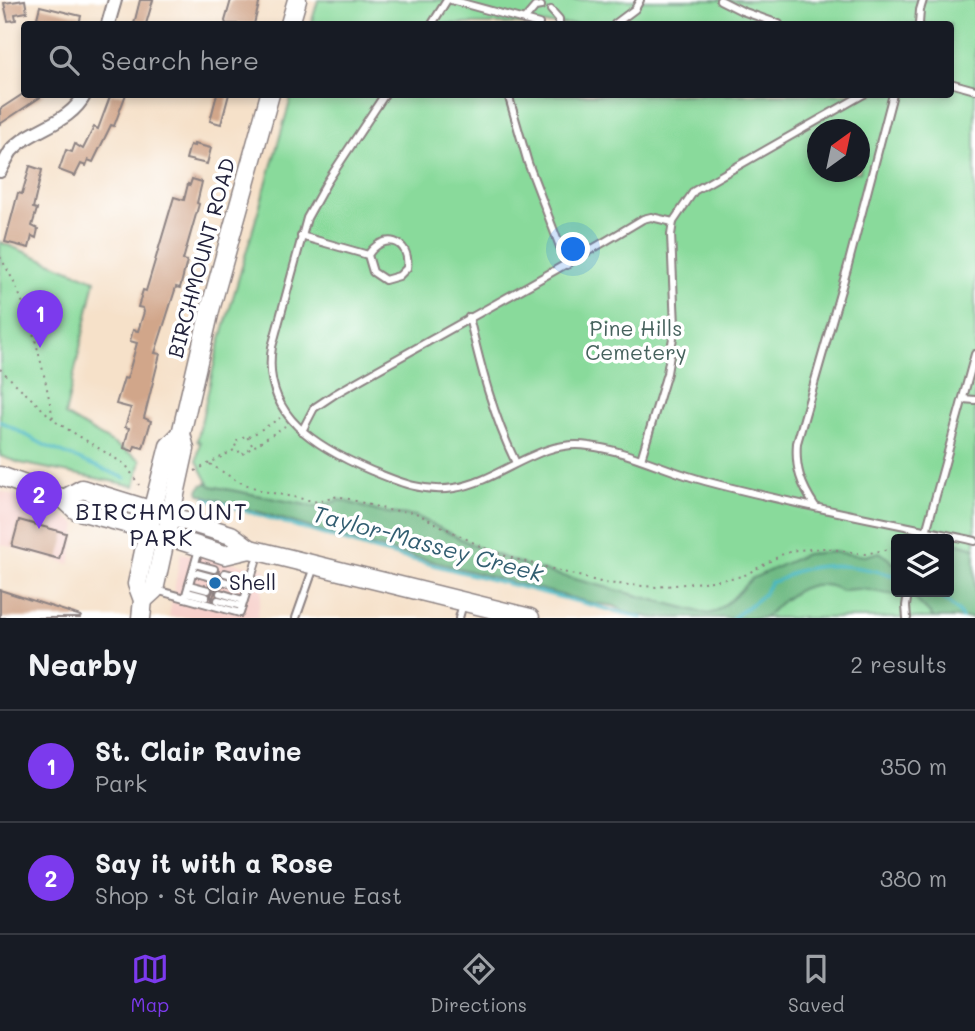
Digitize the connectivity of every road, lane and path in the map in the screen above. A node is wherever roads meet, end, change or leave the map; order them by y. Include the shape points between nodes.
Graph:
1 (115, 0) edge
2 (297, 0) edge
3 (449, 0) edge
4 (640, 0) edge
5 (720, 0) edge
6 (923, 0) edge
7 (541, 6) dead end
8 (551, 10) dead end
9 (524, 20) junction
10 (109, 21) edge
11 (291, 21) edge
12 (434, 21) edge
13 (528, 21) edge
14 (559, 21) edge
15 (619, 21) edge
16 (770, 21) edge
17 (919, 21) edge
18 (954, 84) edge
19 (975, 90) edge
20 (83, 98) edge
21 (269, 98) edge
22 (382, 98) edge
23 (509, 98) edge
24 (857, 98) edge
25 (892, 98) edge
26 (0, 170) edge
27 (673, 222) junction
28 (301, 236) junction
29 (368, 255) junction
30 (0, 257) edge
31 (567, 265) junction
32 (469, 317) junction
33 (975, 354) edge
34 (0, 369) edge
35 (963, 399) junction
36 (975, 400) edge
37 (287, 414) junction
38 (54, 421) junction
39 (292, 422) junction
40 (302, 431) junction
41 (181, 434) junction
42 (247, 438) junction
43 (252, 445) junction
44 (237, 448) junction
45 (641, 459) junction
46 (516, 463) junction
47 (210, 464) junction
48 (180, 473) junction
49 (0, 476) edge
50 (139, 485) dead end
51 (64, 499) junction
52 (815, 506) junction
53 (162, 513) junction
54 (927, 530) junction
55 (157, 533) junction
56 (926, 534) edge
57 (975, 541) edge
58 (891, 549) edge
59 (254, 550) junction
60 (197, 555) junction
61 (315, 566) junction
62 (193, 572) junction
63 (250, 580) junction
64 (247, 588) junction
65 (187, 592) junction
66 (207, 593) dead end
67 (219, 596) dead end
68 (908, 597) edge
69 (146, 603) edge
70 (242, 603) junction
71 (461, 610) edge
72 (296, 618) edge
73 (530, 618) edge
74 (907, 618) edge

1 - 10 street
2 - 11 main road
3 - 9 lane
3 - 12 lane
4 - 15 lane
5 - 16 lane
6 - 17 lane
7 - 9 lane
8 - 14 lane
9 - 13 lane
18 - 19 lane
20 - 26 street via 65,118 11,152
21 - 41 main road, BIRCHMOUNT ROAD
22 - 28 lane via 327,182
23 - 31 lane
24 - 27 lane via 694,191
25 - 52 lane via 797,443 799,479
27 - 31 lane via 643,219
27 - 45 lane via 675,326 667,373
28 - 29 lane
28 - 37 lane via 270,361 274,390
29 - 29 lane via 377,244 394,242 406,254 407,268 385,280 373,272
30 - 38 path via 28,319
31 - 32 lane
32 - 40 lane via 314,408
32 - 46 lane via 487,392
33 - 35 lane
34 - 38 path
35 - 36 lane
35 - 54 lane
37 - 39 lane
37 - 42 path
38 - 50 path via 123,463
39 - 40 lane
39 - 43 path
40 - 46 lane via 332,453 426,489 469,485
41 - 48 main road, BIRCHMOUNT ROAD via 185,449
41 - 53 main road, BIRCHMOUNT ROAD via 169,446
42 - 43 path
42 - 44 path via 234,443
43 - 44 path via 241,454
44 - 47 path
45 - 46 lane via 614,450 569,445
45 - 52 lane via 703,480
47 - 48 path via 188,475
47 - 58 path via 263,491 318,502 338,496 414,512 508,557 604,583 656,587 713,582 743,576 796,550 825,548 864,554
48 - 53 main road, BIRCHMOUNT ROAD
49 - 51 main road
51 - 53 main road via 82,489
51 - 55 main road via 76,510
52 - 54 lane
53 - 55 main road, BIRCHMOUNT ROAD
53 - 59 main road via 231,535
54 - 56 lane
54 - 57 lane
55 - 60 main road
55 - 69 main road, BIRCHMOUNT ROAD via 137,584
59 - 60 main road
59 - 61 main road
59 - 63 lane
60 - 62 lane
60 - 62 lane via 212,573
61 - 71 main road
61 - 72 lane
62 - 65 lane
63 - 64 lane
63 - 64 lane via 224,577
64 - 70 lane
65 - 66 lane
65 - 69 lane
65 - 70 lane via 240,613
67 - 70 lane
68 - 74 lane
71 - 73 main road

